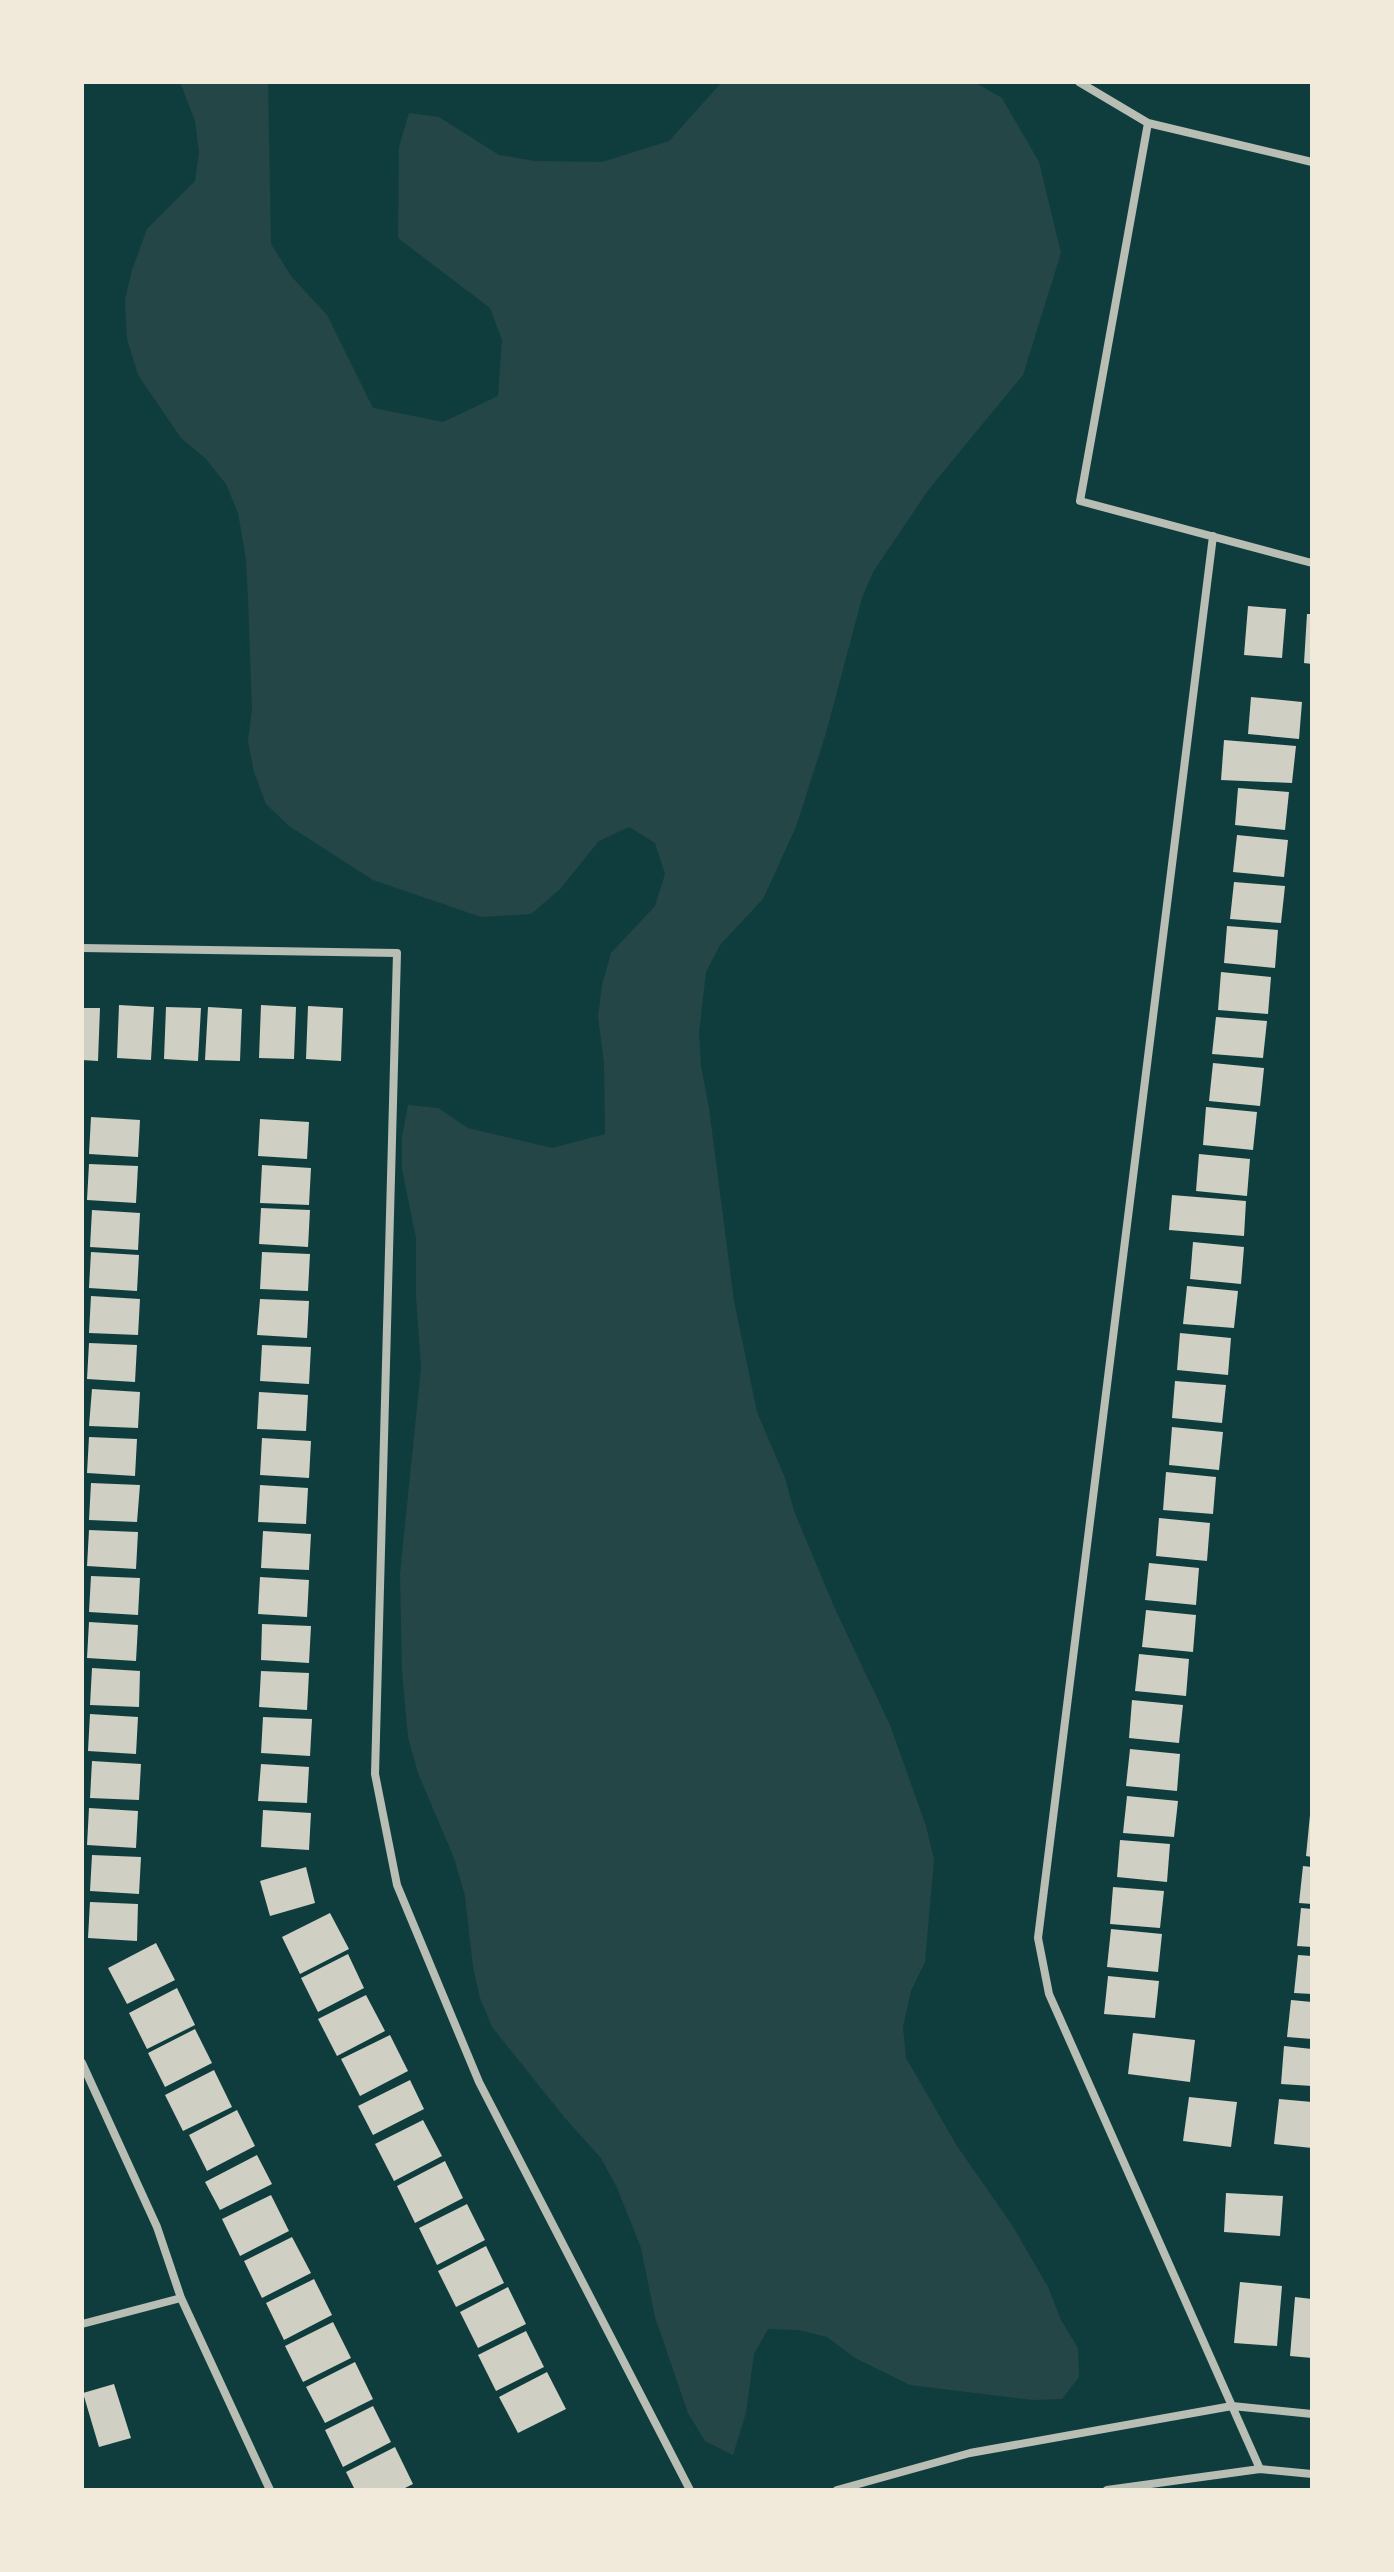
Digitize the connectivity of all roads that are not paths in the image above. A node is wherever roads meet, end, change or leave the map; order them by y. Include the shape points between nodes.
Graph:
1 (1079, 82) edge
2 (1148, 123) junction
3 (1312, 162) edge
4 (1213, 536) junction
5 (1312, 563) edge
6 (82, 948) edge
7 (82, 2063) edge
8 (181, 2298) junction
9 (82, 2324) edge
10 (1232, 2406) junction
11 (1312, 2414) edge
12 (1260, 2469) junction
13 (1312, 2474) edge
14 (270, 2490) edge
15 (690, 2490) edge
16 (837, 2490) edge
17 (1107, 2490) edge

1 - 2 street
2 - 3 street
2 - 4 street via 1080,501
4 - 5 street
4 - 10 street via 1038,1938 1049,1994
6 - 15 street via 397,953 375,1774 397,1885 479,2082
7 - 8 street via 157,2227
8 - 9 street
8 - 14 street
10 - 11 street
10 - 12 street
10 - 16 street via 970,2453
12 - 13 street
12 - 17 street

